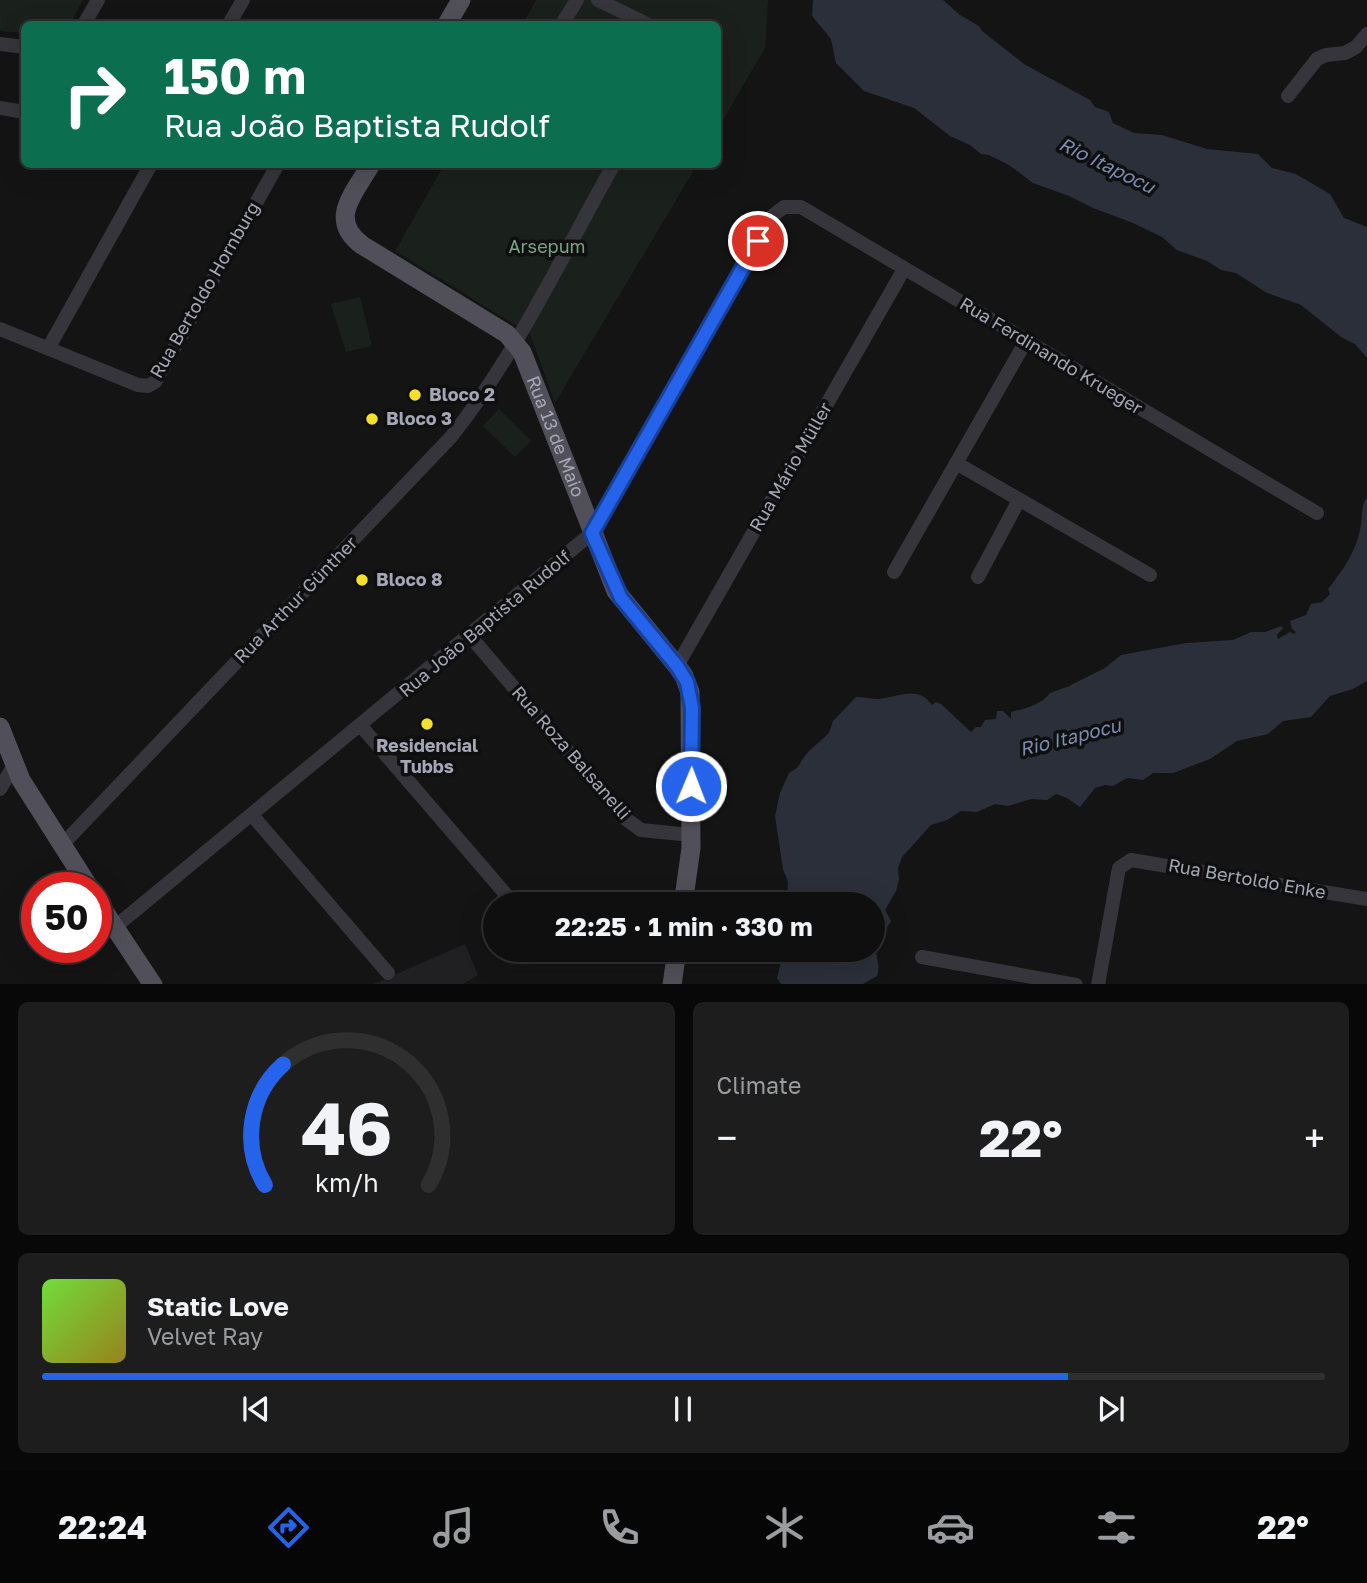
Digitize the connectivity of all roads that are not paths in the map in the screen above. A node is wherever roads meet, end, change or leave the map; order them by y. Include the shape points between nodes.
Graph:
1 (97, 0) edge
2 (243, 0) edge
3 (461, 0) edge
4 (577, 0) edge
5 (598, 0) edge
6 (86, 21) edge
7 (231, 21) edge
8 (449, 21) edge
9 (564, 21) edge
10 (641, 21) edge
11 (1367, 34) edge
12 (0, 44) edge
13 (21, 47) edge
14 (1288, 96) dead end
15 (0, 108) edge
16 (21, 112) edge
17 (149, 168) edge
18 (276, 168) edge
19 (368, 168) edge
20 (612, 168) edge
21 (784, 207) joint
22 (904, 269) junction
23 (0, 329) edge
24 (515, 341) junction
25 (1026, 341) junction
26 (49, 347) junction
27 (956, 463) junction
28 (1020, 500) junction
29 (1317, 513) dead end
30 (592, 533) junction
31 (894, 572) dead end
32 (1150, 575) dead end
33 (978, 577) dead end
34 (470, 636) junction
35 (677, 666) junction
36 (361, 726) junction
37 (0, 727) edge
38 (14, 765) junction
39 (0, 789) edge
40 (252, 815) junction
41 (691, 835) junction
42 (61, 846) junction
43 (79, 872) edge
44 (503, 892) edge
45 (684, 892) edge
46 (1367, 899) edge
47 (112, 923) edge
48 (115, 927) junction
49 (922, 957) dead end
50 (675, 962) edge
51 (387, 973) dead end
52 (152, 984) edge
53 (672, 984) edge
54 (1070, 984) edge
55 (1098, 984) edge

1 - 6 street
2 - 7 street
3 - 8 main road
4 - 9 street
5 - 10 street
11 - 14 street via 1345,53 1317,59
12 - 13 street
15 - 16 street
17 - 26 street
18 - 26 street, Rua Bertoldo Hornburg via 155,382 138,385
19 - 24 main road, Rua 13 de Maio via 345,211 345,229
20 - 24 street, Rua Arthur Günther
21 - 22 street, Rua Ferdinando Krueger via 801,207
21 - 30 street, Rua João Baptista Rudolf via 771,216
22 - 25 street, Rua Ferdinando Krueger
22 - 35 street, Rua Mário Müller
23 - 26 street, Rua Bertoldo Hornburg
24 - 30 main road, Rua 13 de Maio
24 - 42 street, Rua Arthur Günther via 451,437
25 - 27 street
25 - 29 street, Rua Ferdinando Krueger
27 - 28 street
27 - 31 street
28 - 32 street
28 - 33 street
30 - 34 street, Rua João Baptista Rudolf
30 - 35 main road, Rua 13 de Maio via 621,598
34 - 36 street, Rua João Baptista Rudolf
34 - 41 street, Rua Roza Balsanelli via 626,819 641,830
35 - 41 main road, Rua 13 de Maio via 691,699
36 - 40 street, Rua João Baptista Rudolf
36 - 44 street
37 - 38 main road
38 - 39 street
38 - 42 main road
40 - 48 street, Rua João Baptista Rudolf
40 - 51 street
41 - 45 main road, Rua 13 de Maio
42 - 43 main road
46 - 55 street, Rua Bertoldo Enke via 1137,860 1126,862 1119,869
47 - 48 main road
48 - 52 main road
49 - 54 street
50 - 53 main road

